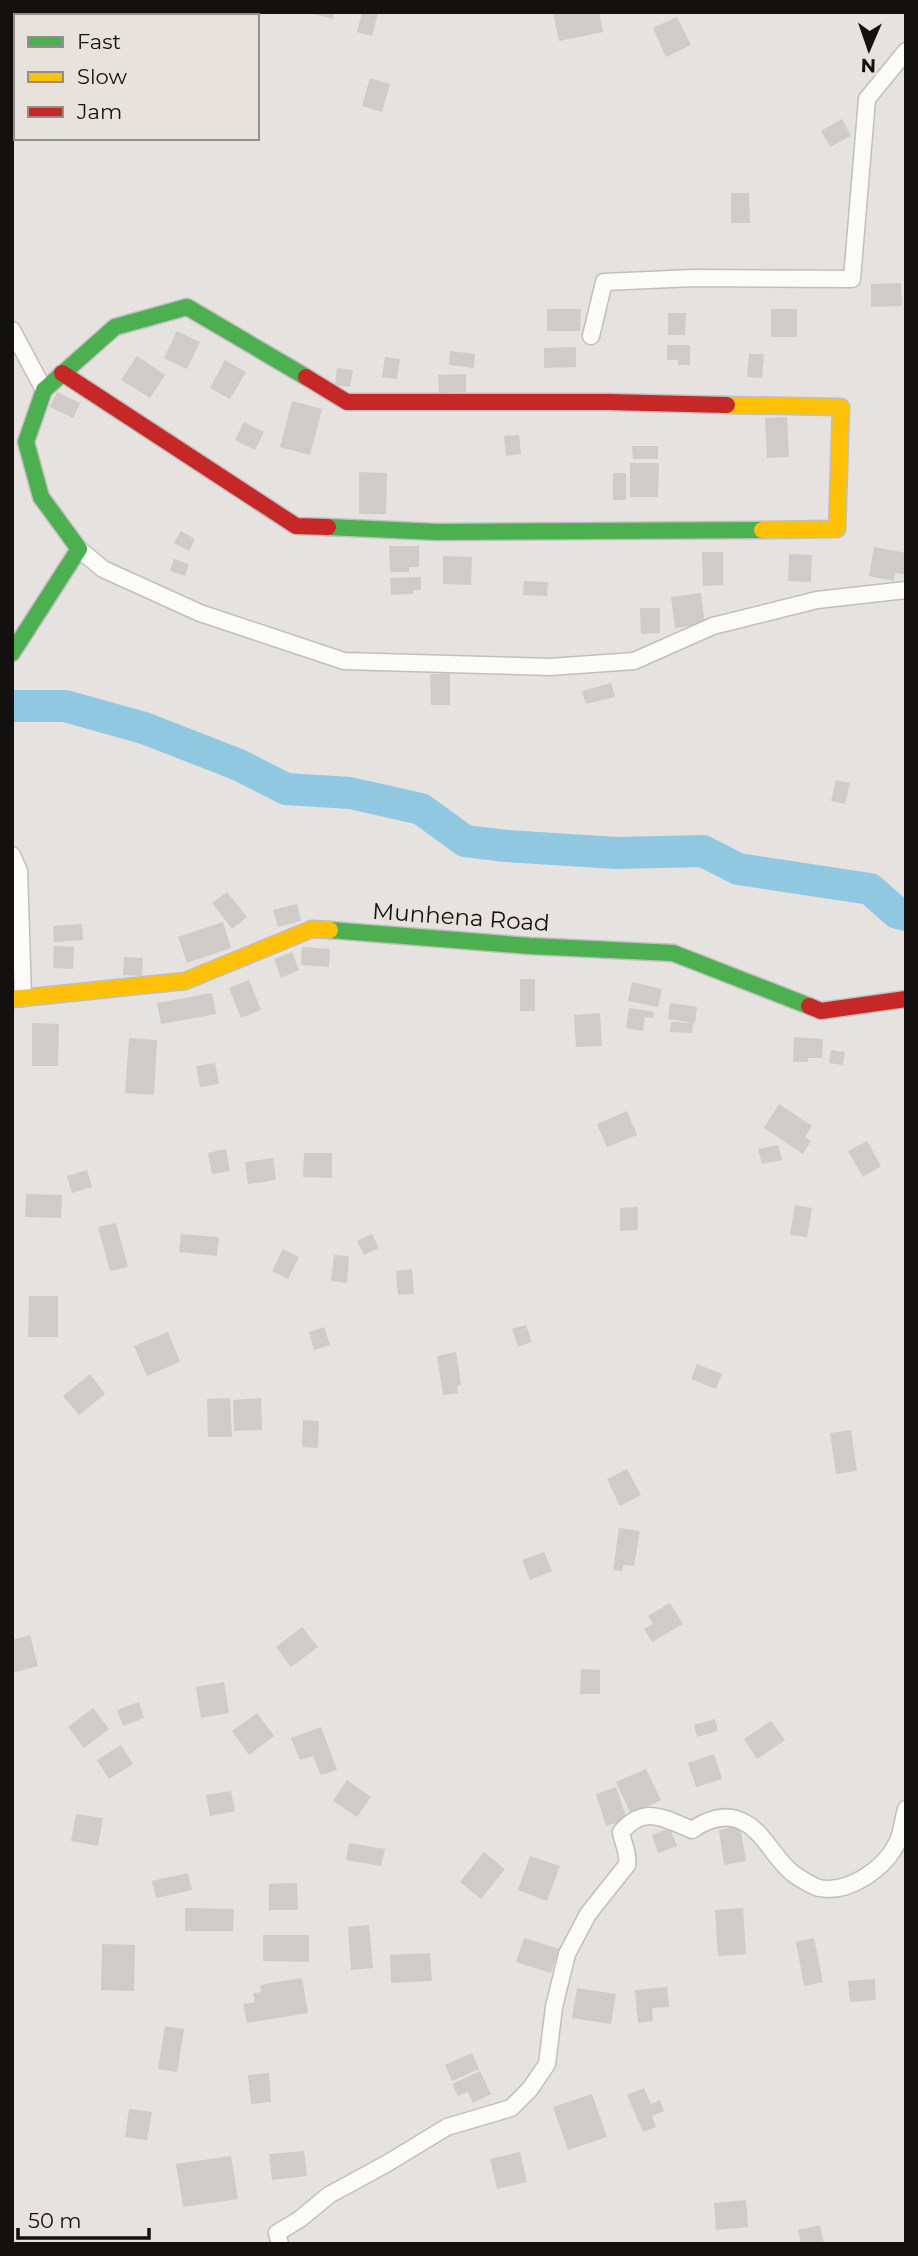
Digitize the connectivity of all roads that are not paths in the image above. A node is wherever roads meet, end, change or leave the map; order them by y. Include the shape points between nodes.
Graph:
1 (906, 51) edge
2 (12, 330) edge
3 (591, 336) dead end
4 (62, 373) junction
5 (44, 390) junction
6 (79, 549) junction
7 (906, 590) edge
8 (12, 653) edge
9 (12, 855) edge
10 (18, 999) edge
11 (906, 999) edge
12 (906, 1809) edge
13 (280, 2244) edge

1 - 3 street via 867,99 852,279 604,282
2 - 5 street
4 - 4 street via 296,526 438,532 837,529 841,407 347,402 187,307 115,327
4 - 5 street
5 - 6 street via 26,442 41,497
6 - 7 street via 103,569 201,613 344,661 550,667 634,661 713,626 817,600
6 - 8 street
9 - 10 street via 19,871
10 - 11 street, Munhena Road via 185,981 312,929 673,953 821,1011
12 - 13 street via 897,1842 883,1863 841,1887 818,1888 793,1874 749,1824 734,1818 718,1817 692,1830 660,1816 628,1823 621,1832 629,1854 627,1865 588,1914 567,1954 547,2064 530,2089 511,2108 447,2127 329,2195 277,2233

